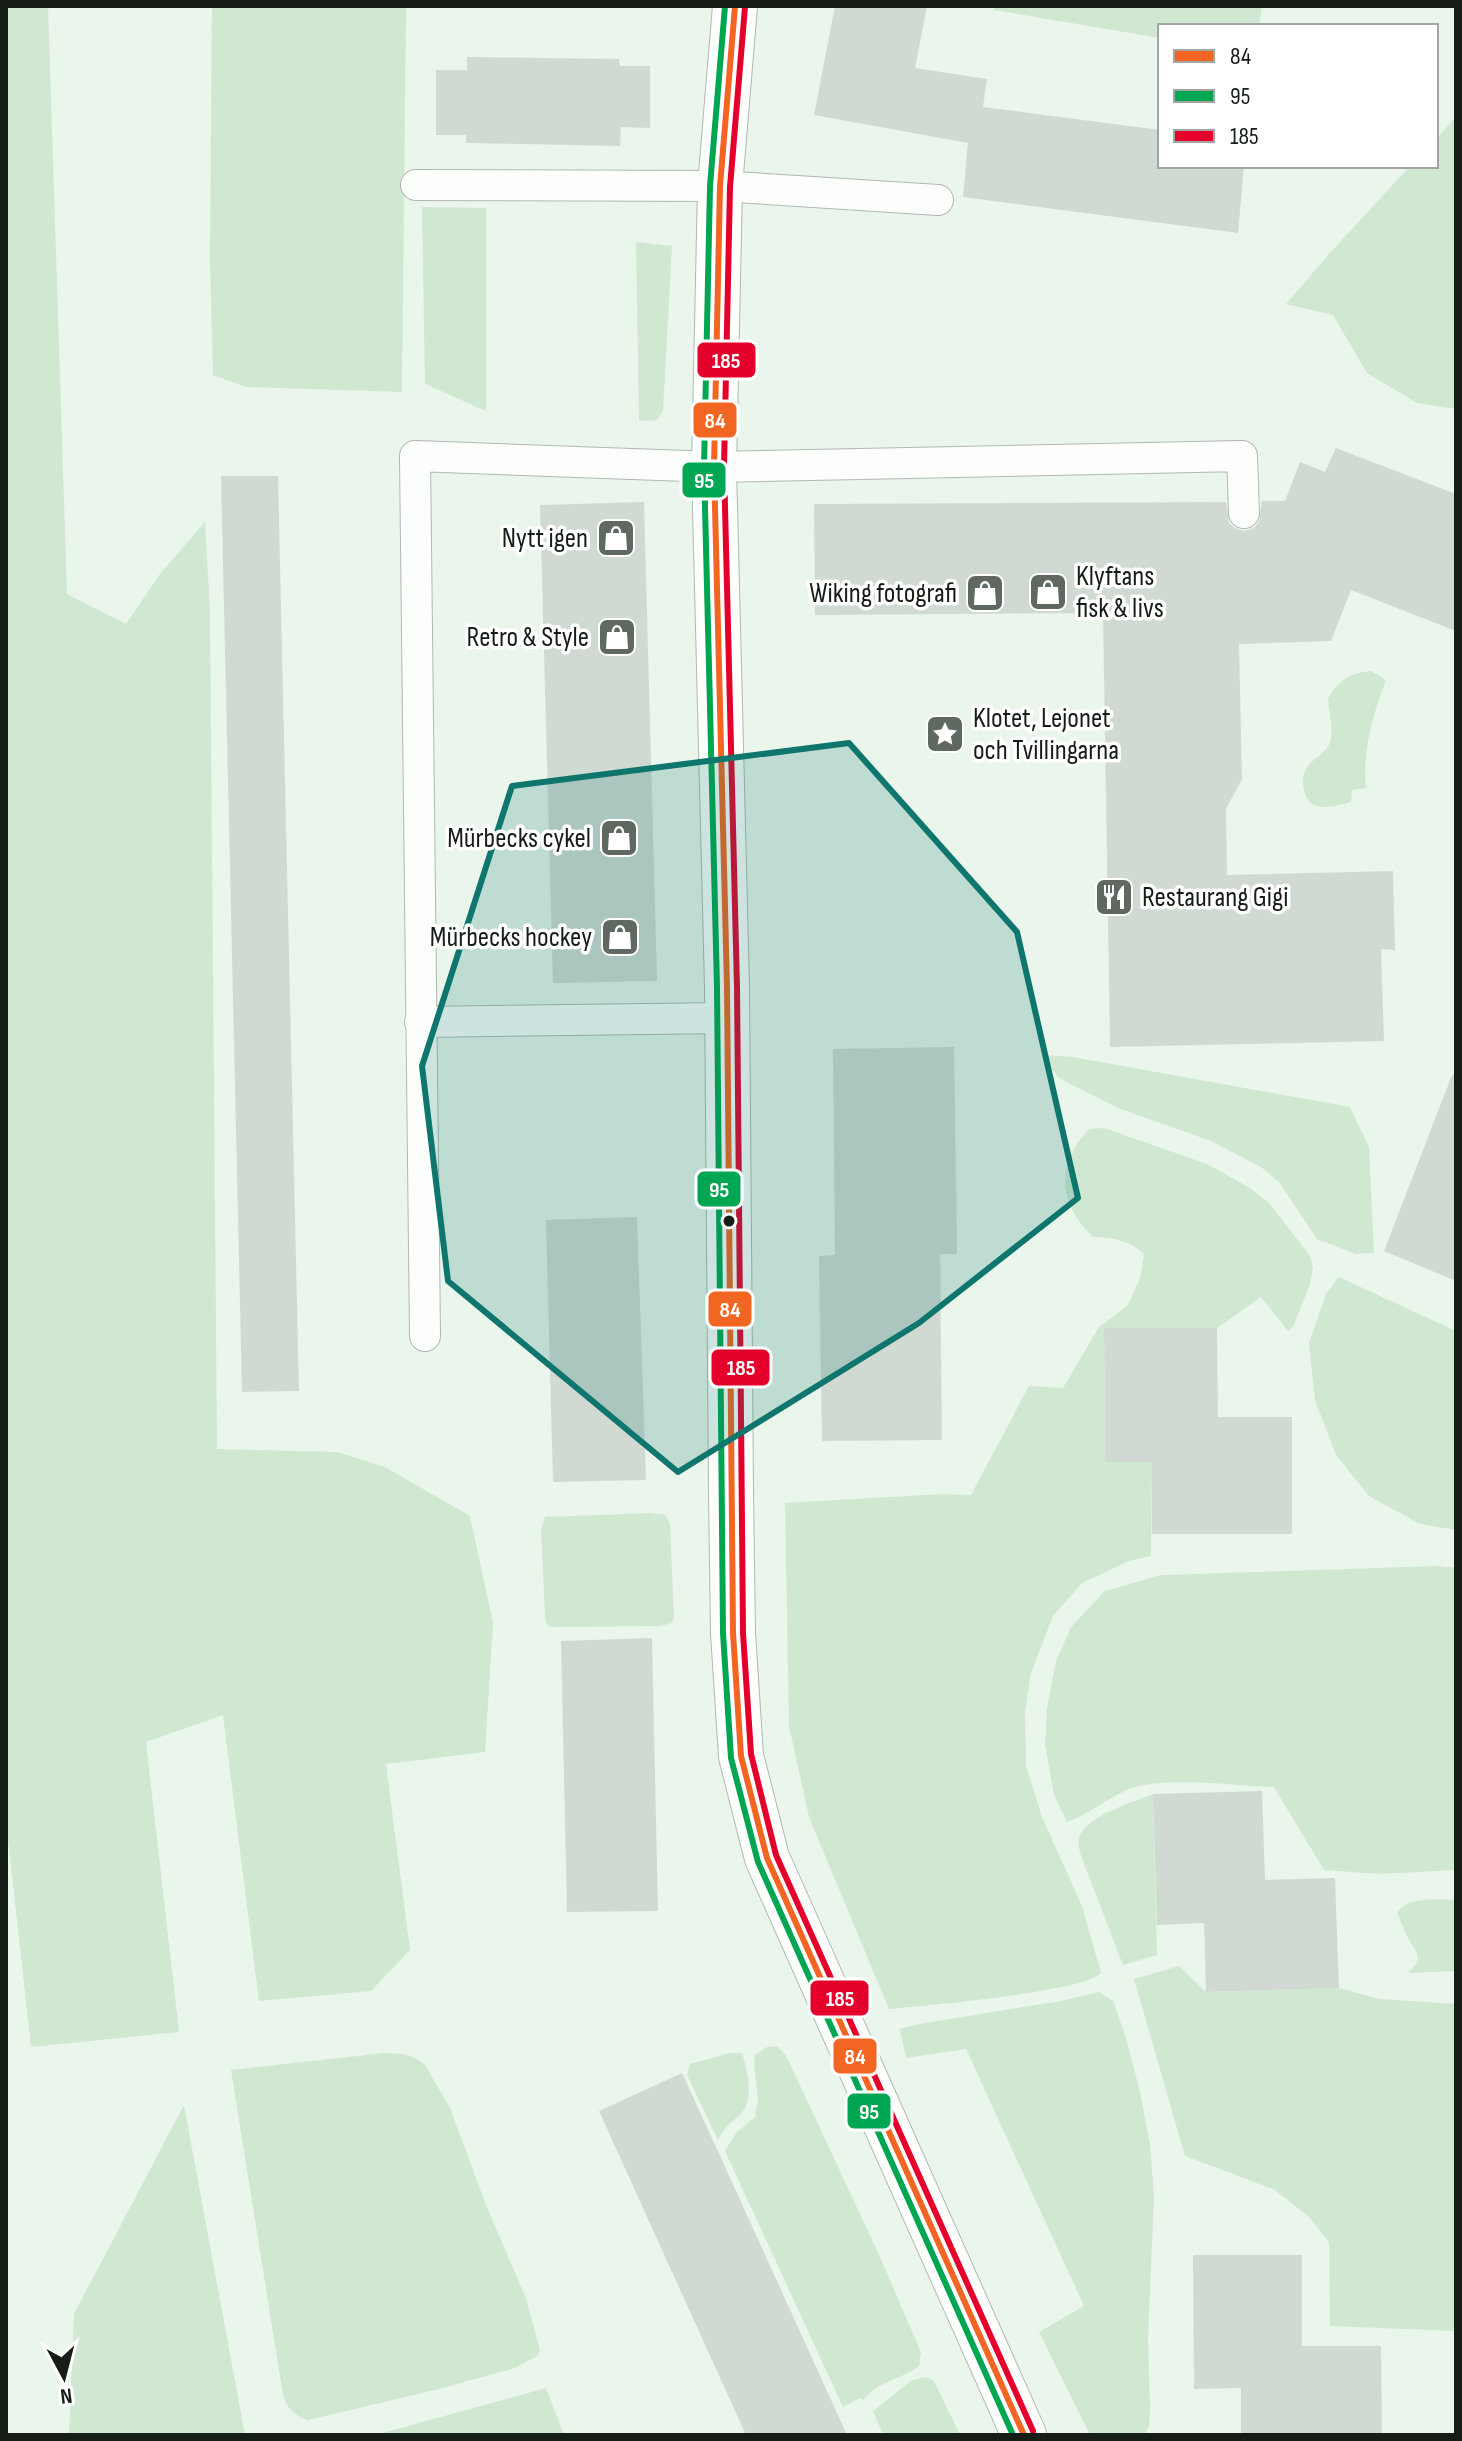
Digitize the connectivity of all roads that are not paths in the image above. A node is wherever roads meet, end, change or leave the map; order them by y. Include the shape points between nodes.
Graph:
1 (735, 6) edge
2 (416, 185) dead end
3 (720, 186) junction
4 (938, 200) dead end
5 (714, 467) junction
6 (1244, 513) dead end
7 (727, 1018) junction
8 (420, 1022) junction
9 (425, 1336) dead end
10 (1024, 2435) edge

1 - 3 street
2 - 3 lane
3 - 4 lane
3 - 5 street
5 - 6 lane via 1242,456
5 - 7 street
5 - 8 lane via 415,456
7 - 8 lane
7 - 10 street via 733,1633 741,1756 767,1858
8 - 9 lane

